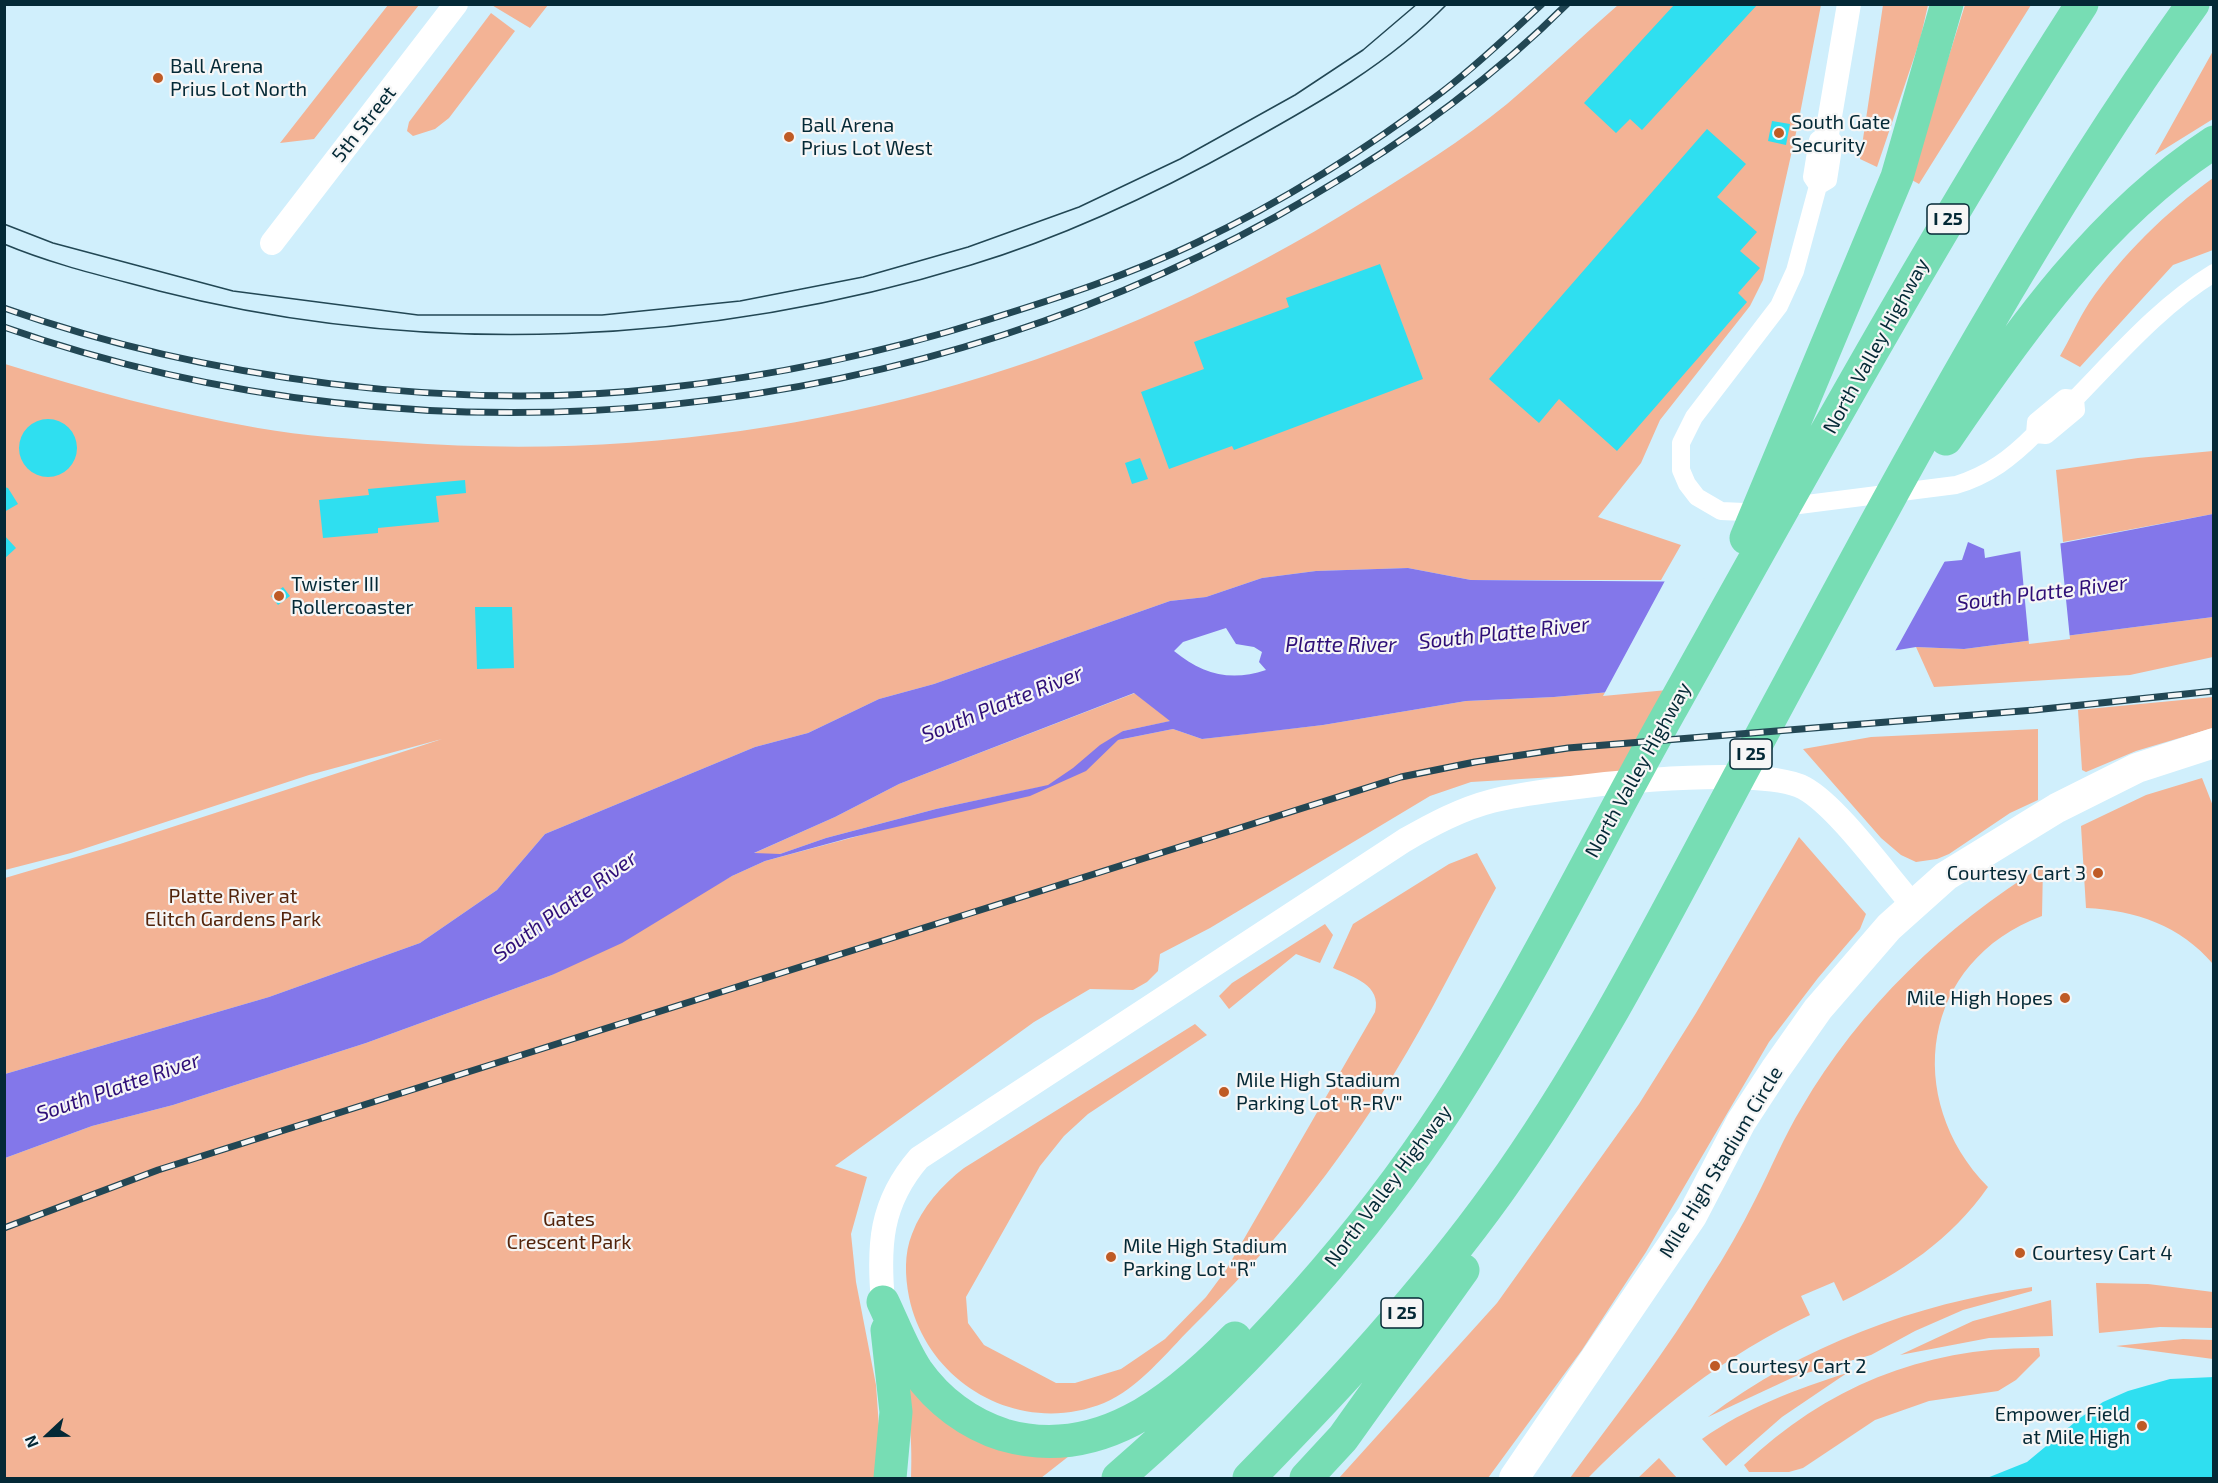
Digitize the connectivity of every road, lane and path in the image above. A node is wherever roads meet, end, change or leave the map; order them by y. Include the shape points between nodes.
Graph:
1 (456, 4) edge
2 (1849, 4) edge
3 (1947, 4) edge
4 (2082, 4) edge
5 (2193, 4) edge
6 (1827, 134) joint
7 (2214, 142) edge
8 (272, 243) dead end
9 (2214, 273) edge
10 (1940, 431) junction
11 (1666, 718) junction
12 (2214, 743) edge
13 (1912, 904) junction
14 (1538, 1134) junction
15 (1415, 1155) junction
16 (883, 1302) junction
17 (890, 1479) edge
18 (1118, 1479) edge
19 (1249, 1479) edge
20 (1306, 1479) edge
21 (1514, 1479) edge

1 - 8 street, 5th Street
2 - 6 street
3 - 11 highway via 1897,177 1787,445
4 - 11 highway, North Valley Highway / I 25 via 1922,263
5 - 10 highway via 2065,196
6 - 9 street via 1818,140 1812,177 1818,186 1795,271 1779,306 1694,417 1682,439 1681,470 1687,484 1697,497 1721,511 1744,512 1956,485 1978,478 2000,465 2035,434 2046,435 2076,410 2075,399 2166,309
7 - 10 highway via 2133,207 2097,243
10 - 14 highway, I 25 via 1811,643 1615,1007
11 - 15 highway, North Valley Highway / I 25 via 1498,1027
12 - 13 street, Mile High Stadium Circle via 2169,756 2096,787 1946,876
13 - 16 street via 1823,801 1786,781 1681,779 1608,785 1548,791 1469,809 1405,840 925,1154 910,1169 889,1207 881,1236
13 - 21 street, Mile High Stadium Circle via 1818,1009 1775,1070 1741,1122 1692,1216
14 - 19 highway, I 25 via 1438,1270 1333,1391
14 - 20 highway via 1460,1277 1343,1438
15 - 16 highway via 1212,1361 1140,1416 1092,1437 1055,1443 1022,1440 970,1420 950,1406 917,1371
15 - 18 highway, North Valley Highway / I 25 via 1361,1227 1251,1354
16 - 17 highway via 896,1412

